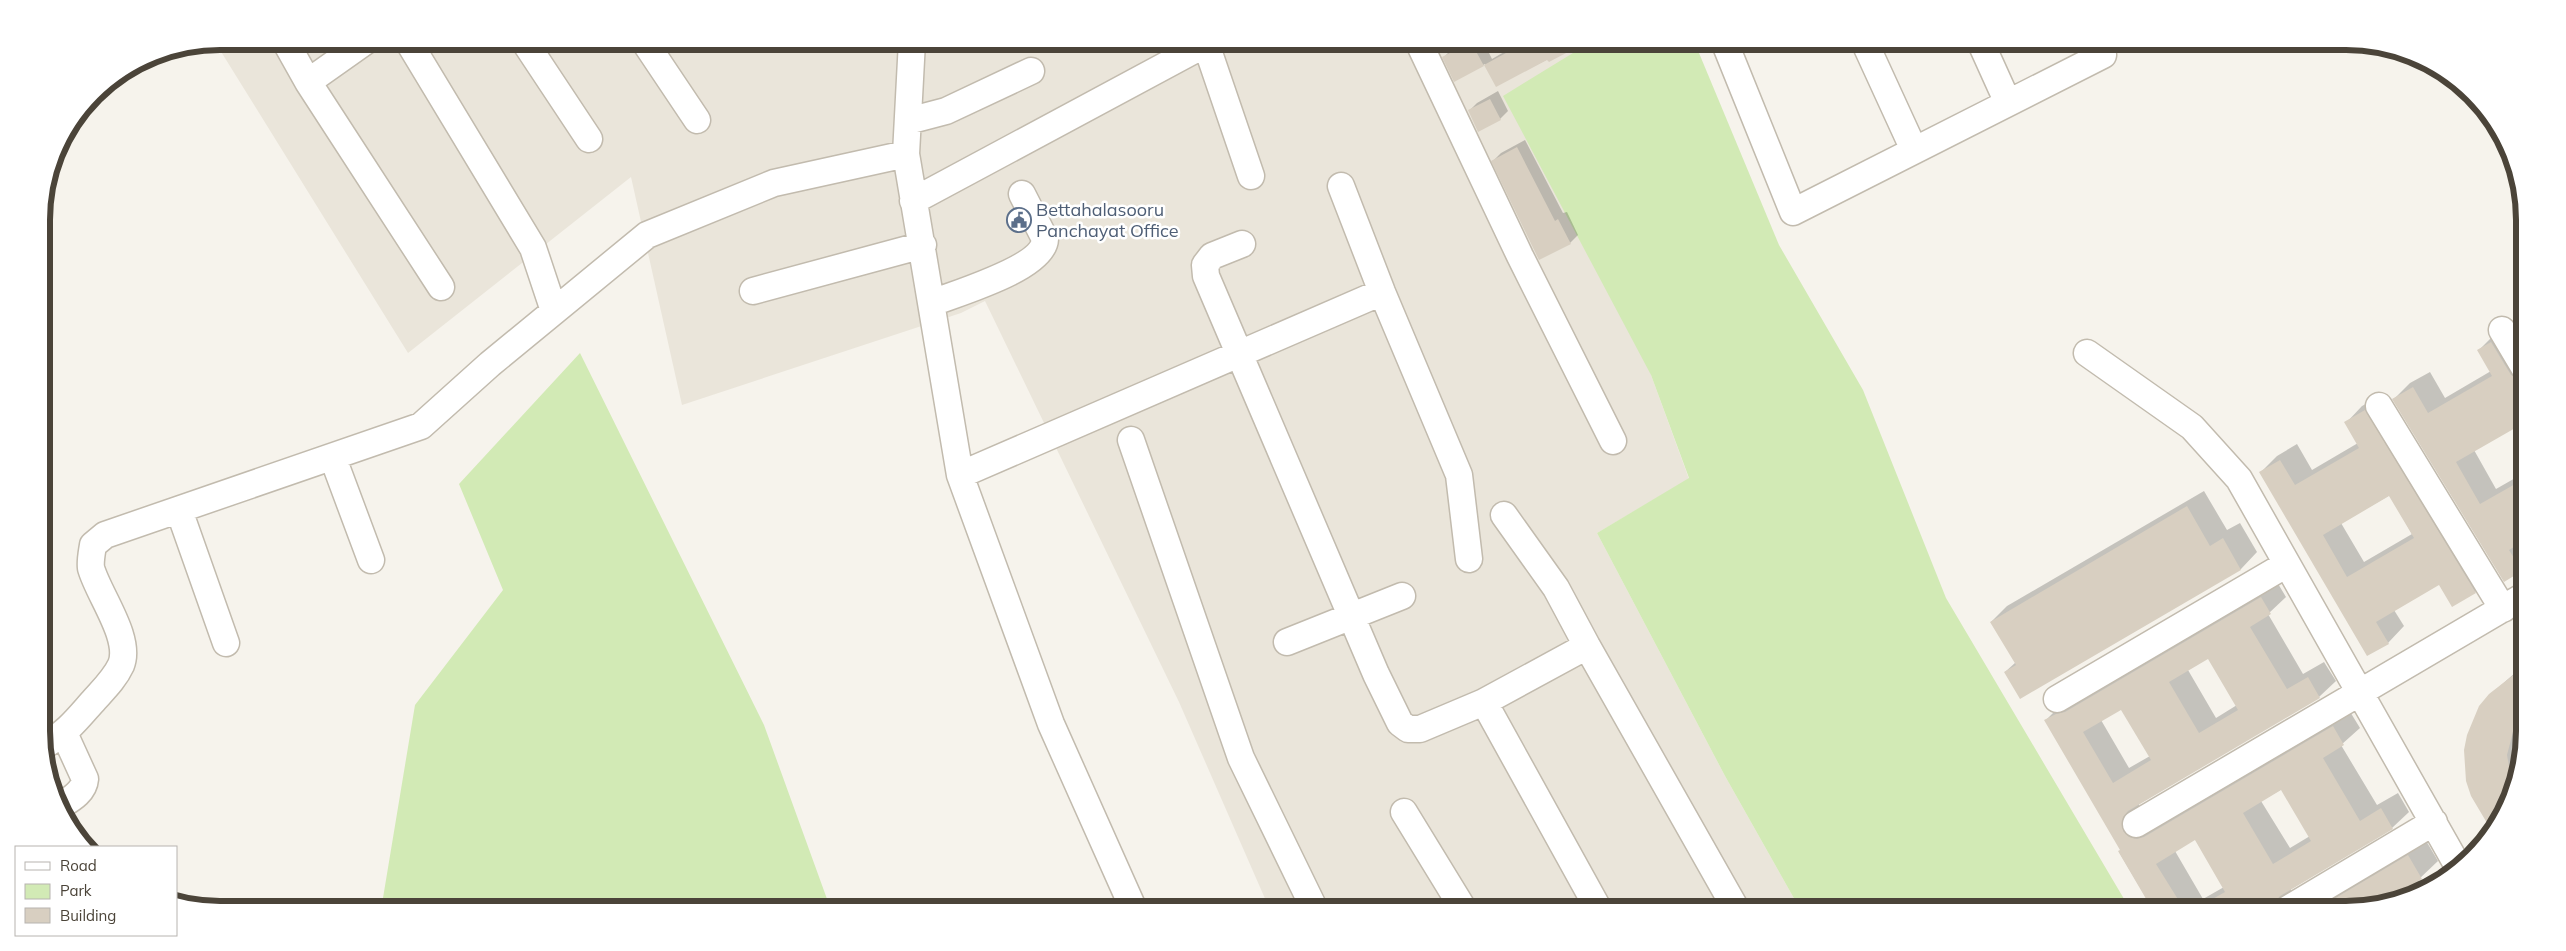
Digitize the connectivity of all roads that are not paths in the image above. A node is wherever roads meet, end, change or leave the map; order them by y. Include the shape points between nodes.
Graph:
1 (290, 50) edge
2 (353, 50) edge
3 (413, 50) edge
4 (530, 50) edge
5 (650, 50) edge
6 (912, 50) edge
7 (1195, 50) edge
8 (1210, 50) edge
9 (1422, 50) edge
10 (1728, 50) edge
11 (1868, 50) edge
12 (1984, 50) edge
13 (2100, 50) edge
14 (1030, 71) dead end
15 (308, 82) junction
16 (2008, 103) junction
17 (696, 120) dead end
18 (908, 120) junction
19 (588, 139) dead end
20 (1914, 150) junction
21 (906, 154) junction
22 (1251, 176) dead end
23 (1341, 186) dead end
24 (1022, 194) dead end
25 (913, 201) junction
26 (1242, 244) dead end
27 (922, 245) junction
28 (441, 287) dead end
29 (753, 292) dead end
30 (1382, 292) junction
31 (932, 303) junction
32 (554, 311) junction
33 (2502, 330) dead end
34 (1240, 353) junction
35 (2087, 353) dead end
36 (2516, 354) edge
37 (2379, 406) dead end
38 (1131, 440) dead end
39 (1613, 441) dead end
40 (333, 458) junction
41 (960, 475) junction
42 (180, 510) junction
43 (1504, 515) dead end
44 (1469, 559) dead end
45 (371, 560) dead end
46 (2287, 564) junction
47 (1402, 596) dead end
48 (2514, 603) edge
49 (1351, 616) junction
50 (1287, 642) dead end
51 (226, 643) dead end
52 (1587, 646) junction
53 (2360, 693) junction
54 (2056, 698) dead end
55 (1484, 702) junction
56 (54, 739) edge
57 (66, 803) edge
58 (1404, 812) dead end
59 (2434, 822) junction
60 (2136, 824) dead end
61 (2455, 861) edge
62 (1130, 901) edge
63 (1311, 901) edge
64 (1458, 901) edge
65 (1594, 901) edge
66 (1731, 901) edge
67 (2301, 901) edge

1 - 15 street
2 - 15 street
3 - 32 street via 533,248
4 - 19 street
5 - 17 street
6 - 18 street
7 - 25 street
8 - 22 street
9 - 39 street
10 - 20 street via 1793,212
11 - 20 street
12 - 16 street
13 - 16 street via 2102,54
14 - 18 street via 946,111
15 - 28 street
16 - 20 street
18 - 21 street
21 - 25 street
21 - 32 street via 774,182 647,235
23 - 30 street
24 - 31 street via 1045,239 1039,254 1018,268
25 - 27 street
26 - 34 street via 1212,256 1205,265 1206,276
27 - 29 street
27 - 31 street
30 - 34 street
30 - 44 street via 1459,474
31 - 41 street
32 - 40 street via 421,426
33 - 36 street
34 - 41 street
34 - 49 street
35 - 46 street via 2192,427 2239,479
37 - 48 street
38 - 63 street via 1241,758
40 - 42 street
40 - 45 street
41 - 62 street via 1051,724
42 - 51 street
42 - 56 street via 106,534 93,545 91,566 123,648 122,664 112,680
43 - 52 street via 1556,588
46 - 53 street
46 - 54 street
47 - 49 street
48 - 53 street
49 - 50 street
49 - 55 street via 1400,723 1408,729 1420,729
52 - 55 street
52 - 66 street
53 - 59 street
53 - 60 street
55 - 65 street
56 - 57 street via 85,779 84,786
58 - 64 street
59 - 61 street
59 - 67 street

